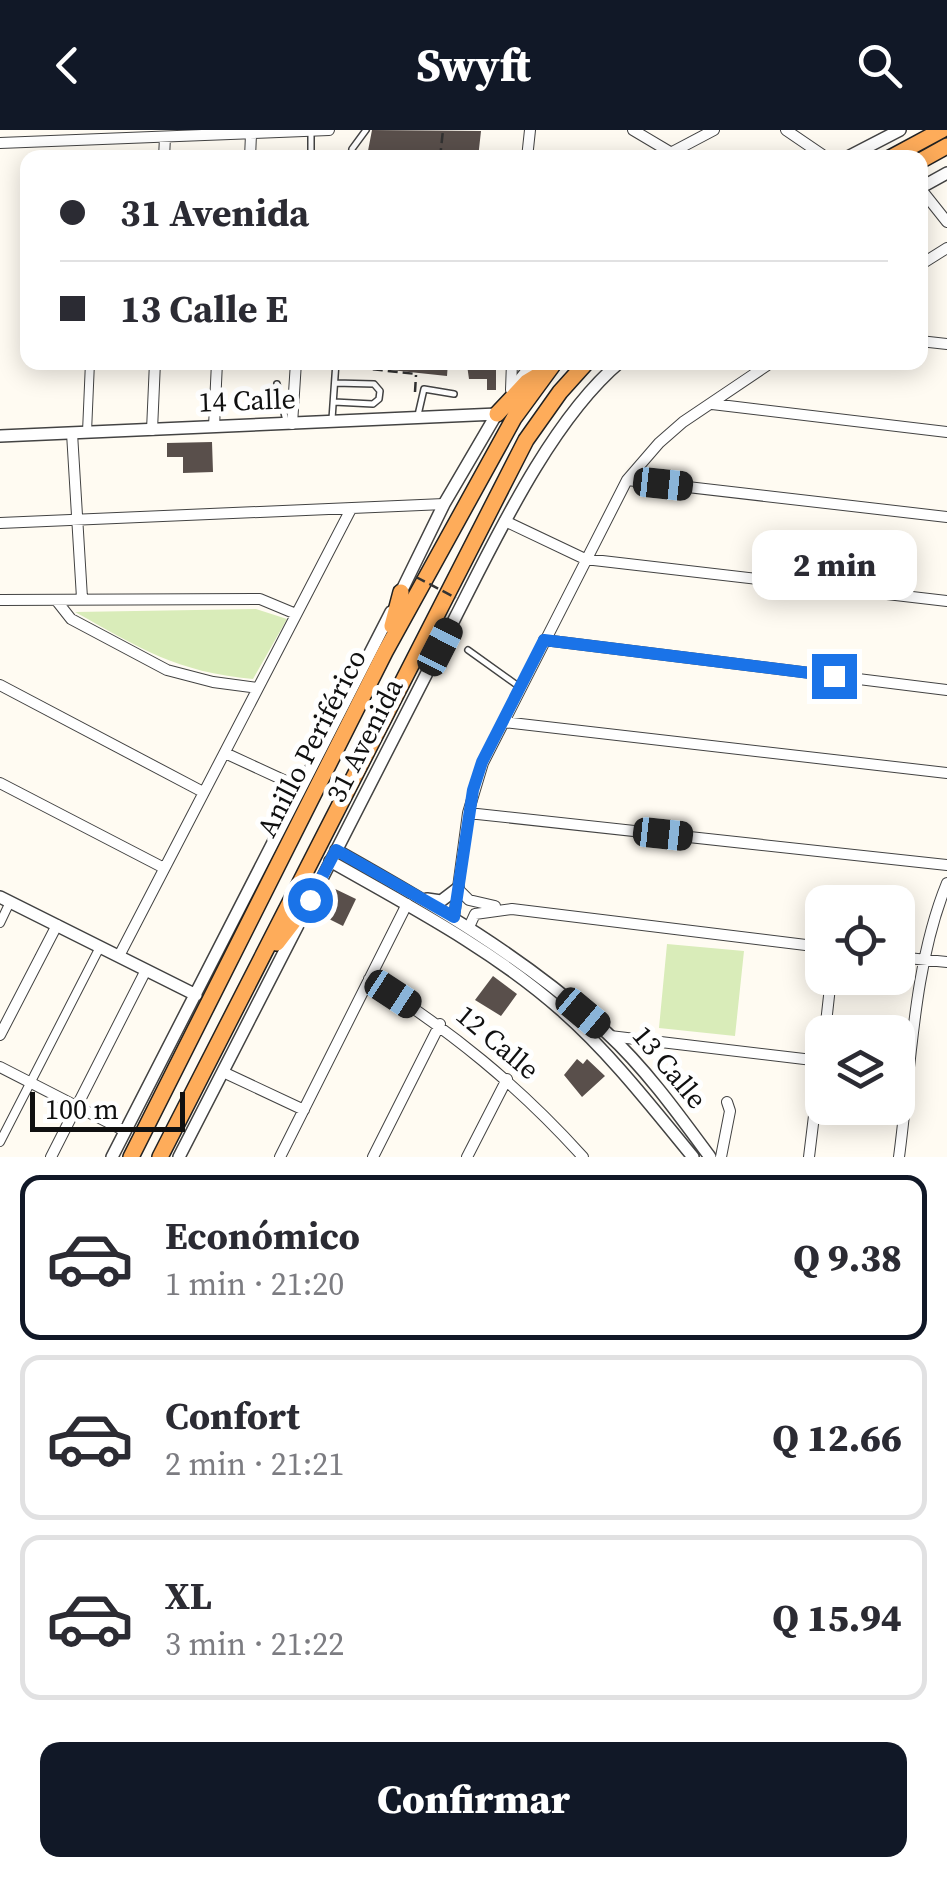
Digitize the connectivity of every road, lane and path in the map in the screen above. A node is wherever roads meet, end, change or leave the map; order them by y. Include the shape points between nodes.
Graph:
1 (329, 130) edge
2 (633, 130) edge
3 (714, 130) edge
4 (786, 130) edge
5 (900, 130) edge
6 (942, 130) edge
7 (311, 131) edge
8 (233, 132) edge
9 (273, 132) edge
10 (141, 134) edge
11 (250, 134) junction
12 (24, 136) edge
13 (166, 137) junction
14 (0, 143) edge
15 (165, 150) edge
16 (250, 150) edge
17 (659, 150) edge
18 (676, 150) edge
19 (815, 150) edge
20 (861, 150) edge
21 (905, 150) edge
22 (928, 198) edge
23 (947, 222) edge
24 (90, 370) edge
25 (155, 370) edge
26 (217, 370) edge
27 (295, 370) edge
28 (336, 370) edge
29 (384, 370) edge
30 (512, 370) edge
31 (539, 370) edge
32 (540, 370) edge
33 (543, 370) edge
34 (579, 370) edge
35 (611, 370) edge
36 (760, 370) edge
37 (416, 374) dead end
38 (335, 383) junction
39 (277, 384) dead end
40 (511, 390) junction
41 (454, 394) dead end
42 (334, 402) junction
43 (711, 404) junction
44 (497, 414) junction
45 (418, 418) junction
46 (332, 422) junction
47 (290, 424) junction
48 (214, 427) junction
49 (152, 430) junction
50 (86, 432) junction
51 (947, 432) edge
52 (72, 433) junction
53 (0, 436) edge
54 (627, 480) junction
55 (444, 504) junction
56 (351, 509) junction
57 (947, 516) edge
58 (77, 520) junction
59 (505, 521) junction
60 (0, 523) edge
61 (585, 559) junction
62 (416, 577) dead end
63 (401, 592) junction
64 (82, 598) junction
65 (456, 598) dead end
66 (0, 600) edge
67 (56, 600) junction
68 (947, 601) edge
69 (296, 614) junction
70 (544, 640) junction
71 (468, 650) dead end
72 (385, 652) junction
73 (0, 685) edge
74 (258, 688) junction
75 (521, 688) junction
76 (947, 690) edge
77 (504, 722) junction
78 (225, 753) junction
79 (947, 773) edge
80 (0, 783) edge
81 (290, 784) dead end
82 (203, 792) junction
83 (468, 813) junction
84 (333, 855) junction
85 (947, 865) edge
86 (164, 868) junction
87 (947, 883) edge
88 (458, 888) junction
89 (422, 898) junction
90 (5, 899) edge
91 (310, 900) junction
92 (407, 904) junction
93 (512, 909) junction
94 (454, 917) junction
95 (0, 923) edge
96 (56, 925) junction
97 (469, 927) junction
98 (805, 945) edge
99 (100, 946) junction
100 (119, 956) junction
101 (915, 959) edge
102 (924, 960) junction
103 (947, 962) edge
104 (146, 970) junction
105 (253, 974) junction
106 (369, 979) junction
107 (196, 995) junction
108 (440, 1024) junction
109 (0, 1034) edge
110 (610, 1036) junction
111 (805, 1059) edge
112 (0, 1067) edge
113 (223, 1072) junction
114 (507, 1079) junction
115 (31, 1082) junction
116 (727, 1102) dead end
117 (78, 1106) junction
118 (304, 1110) junction
119 (813, 1125) edge
120 (125, 1131) junction
121 (0, 1142) edge
122 (705, 1153) edge
123 (52, 1157) edge
124 (112, 1157) edge
125 (130, 1157) edge
126 (160, 1157) edge
127 (180, 1157) edge
128 (280, 1157) edge
129 (373, 1157) edge
130 (467, 1157) edge
131 (584, 1157) edge
132 (693, 1157) edge
133 (721, 1157) edge
134 (809, 1157) edge
135 (899, 1157) edge

1 - 7 street
2 - 17 street
3 - 18 street
4 - 19 street
5 - 20 street
6 - 21 highway
7 - 9 street
8 - 11 street
8 - 13 street
9 - 11 street
10 - 12 street
10 - 13 street
11 - 16 street
12 - 14 street
13 - 15 street
22 - 23 street
24 - 50 street
25 - 49 street
26 - 48 street
27 - 47 street
28 - 38 lane
29 - 37 path
30 - 40 street
31 - 40 street, 31 Avenida
32 - 44 highway
33 - 72 highway, Anillo Periférico
34 - 105 highway, Anillo Periférico via 526,440
35 - 59 street, 31 Avenida via 573,411
36 - 43 street
38 - 42 lane
38 - 42 lane via 374,384 380,394 373,404
39 - 47 lane
40 - 44 street, 31 Avenida
41 - 45 lane via 424,389
42 - 46 lane
43 - 51 street
43 - 54 street via 659,443
44 - 45 street, 14 Calle
44 - 55 street, 31 Avenida
45 - 46 street, 14 Calle
46 - 47 street, 14 Calle
47 - 48 street, 14 Calle
48 - 49 street, 14 Calle
49 - 50 street, 14 Calle
50 - 52 street, 14 Calle
52 - 53 street, 14 Calle
52 - 58 street
54 - 57 street
54 - 61 street
55 - 56 street
55 - 63 street, 31 Avenida
56 - 58 street
56 - 69 street
58 - 60 street
58 - 64 street
59 - 61 street
59 - 84 street, 31 Avenida
61 - 68 street
61 - 70 street
62 - 65 path, bridge
63 - 72 highway
63 - 107 street, 31 Avenida
64 - 67 street
64 - 69 street via 260,599
66 - 67 street
67 - 74 street via 70,619 168,670
69 - 74 street
70 - 75 street
70 - 76 street
71 - 75 lane
72 - 125 highway, Anillo Periférico
73 - 82 street
74 - 78 street
75 - 77 street
77 - 79 street
77 - 83 street via 482,762
78 - 81 street
78 - 82 street
80 - 86 street
82 - 86 street
83 - 85 street
83 - 88 street
84 - 89 street, 13 Calle
84 - 91 street, 31 Avenida
84 - 92 street, 13 Calle
86 - 100 street
87 - 102 street
88 - 89 street via 442,901
88 - 93 street via 469,900
88 - 94 street
89 - 94 street, 13 Calle
90 - 95 street
90 - 96 street
91 - 105 highway
91 - 113 street, 31 Avenida
92 - 106 street
92 - 132 street, 13 Calle via 560,1009
93 - 97 street via 475,914
93 - 98 street
94 - 97 street, 13 Calle
96 - 99 street
96 - 109 street
97 - 110 street, 13 Calle via 529,966
99 - 100 street
99 - 115 street
100 - 104 street
101 - 102 street
102 - 103 street
102 - 135 street
104 - 107 street
104 - 117 street
105 - 126 highway, Anillo Periférico
106 - 108 street, 12 Calle
106 - 118 street
107 - 120 street, 31 Avenida
108 - 114 street, 12 Calle
108 - 129 street
110 - 111 street
110 - 122 street, 13 Calle
112 - 115 street
113 - 118 street
113 - 127 street, 31 Avenida
114 - 130 street
114 - 131 street, 12 Calle
115 - 117 street
115 - 121 street
116 - 133 street
117 - 120 street
117 - 123 street
118 - 128 street
119 - 134 street
120 - 124 street, 31 Avenida

